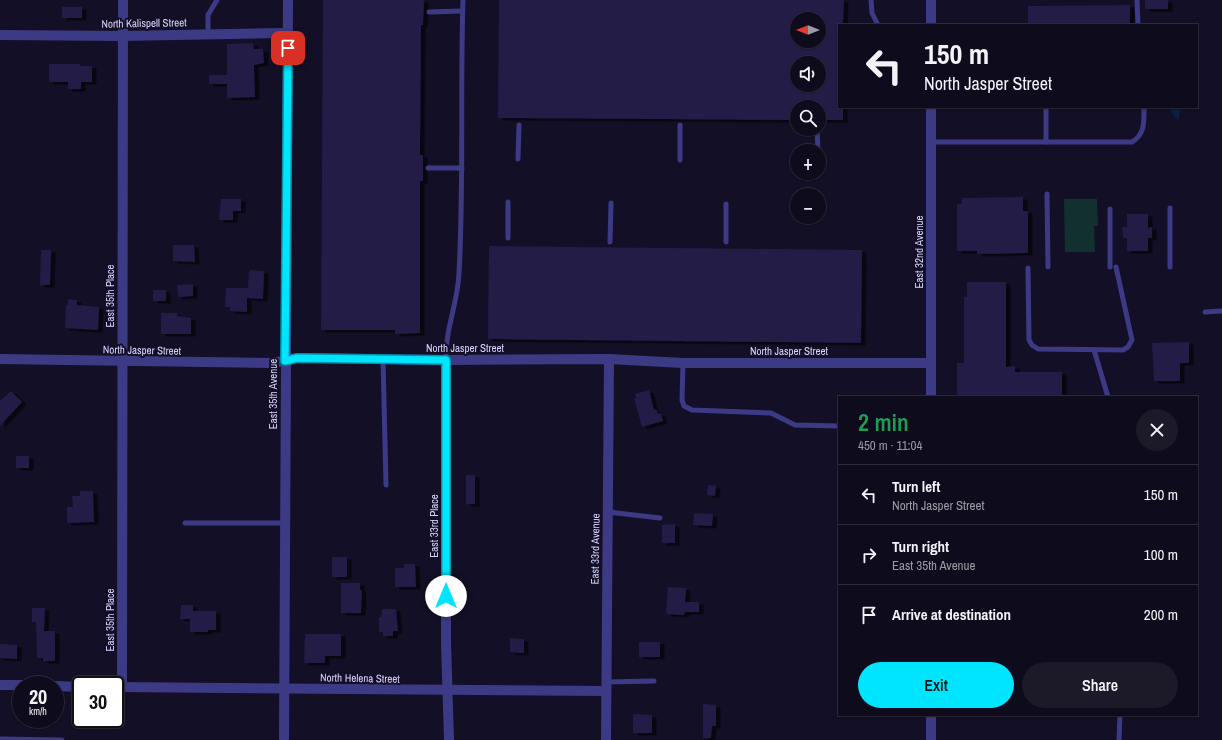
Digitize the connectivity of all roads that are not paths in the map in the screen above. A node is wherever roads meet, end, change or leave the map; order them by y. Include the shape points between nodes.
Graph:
1 (123, 0) edge
2 (217, 0) edge
3 (288, 0) edge
4 (463, 0) edge
5 (871, 0) edge
6 (931, 0) edge
7 (1137, 0) edge
8 (429, 12) dead end
9 (462, 12) junction
10 (878, 24) edge
11 (931, 24) edge
12 (1137, 24) edge
13 (288, 33) junction
14 (208, 34) junction
15 (0, 35) edge
16 (122, 36) junction
17 (931, 108) edge
18 (1046, 108) edge
19 (1144, 108) edge
20 (519, 125) dead end
21 (680, 125) dead end
22 (931, 142) junction
23 (1046, 142) junction
24 (518, 158) dead end
25 (680, 160) dead end
26 (428, 168) dead end
27 (462, 168) junction
28 (1047, 194) dead end
29 (508, 202) dead end
30 (611, 203) dead end
31 (726, 204) dead end
32 (1170, 208) dead end
33 (1110, 209) dead end
34 (508, 238) dead end
35 (610, 242) dead end
36 (726, 242) dead end
37 (1170, 267) dead end
38 (1028, 268) dead end
39 (1048, 268) dead end
40 (1222, 311) edge
41 (1205, 312) dead end
42 (1094, 350) junction
43 (383, 359) junction
44 (609, 359) junction
45 (0, 360) edge
46 (446, 360) junction
47 (285, 361) junction
48 (121, 362) junction
49 (683, 362) junction
50 (931, 363) junction
51 (931, 396) edge
52 (1108, 396) edge
53 (838, 426) edge
54 (386, 485) dead end
55 (608, 512) junction
56 (660, 518) dead end
57 (185, 523) dead end
58 (285, 523) junction
59 (118, 676) edge
60 (654, 681) dead end
61 (0, 685) edge
62 (12, 685) edge
63 (606, 686) junction
64 (124, 687) edge
65 (284, 689) junction
66 (449, 691) junction
67 (931, 716) edge
68 (1120, 716) edge
69 (0, 739) edge
70 (62, 740) edge
71 (284, 740) edge
72 (449, 740) edge
73 (606, 740) edge
74 (931, 740) edge
75 (1119, 740) edge

1 - 16 street, East 35th Place
2 - 14 lane via 208,15
3 - 13 street, East 35th Avenue
4 - 9 lane
5 - 10 lane via 872,13
6 - 11 street
7 - 12 lane
8 - 9 lane
9 - 27 lane
13 - 14 street, North Kalispell Street
13 - 47 street, East 35th Avenue
14 - 16 street, North Kalispell Street
15 - 16 street, North Kalispell Street
16 - 48 street, East 35th Place
17 - 22 street, East 32nd Avenue
18 - 23 lane
19 - 23 lane via 1144,129 1132,142
20 - 24 lane
21 - 25 lane
22 - 23 lane
22 - 50 street, East 32nd Avenue
26 - 27 lane
27 - 46 lane via 459,275 446,341
28 - 39 lane
29 - 34 lane
30 - 35 lane
31 - 36 lane
32 - 37 lane
33 - 42 lane via 1113,267 1132,340 1123,350
38 - 42 lane via 1028,340 1032,345 1038,349
40 - 41 lane
42 - 52 lane
43 - 46 street, North Jasper Street
43 - 47 street, North Jasper Street via 297,358
43 - 54 lane
44 - 46 street, North Jasper Street
44 - 49 street, North Jasper Street
44 - 55 street, East 33rd Avenue
45 - 48 street, North Jasper Street
46 - 66 street, East 33rd Place via 446,643
47 - 48 street, North Jasper Street
47 - 58 street, East 35th Avenue
48 - 59 street, East 35th Place
49 - 50 street, North Jasper Street
49 - 53 lane via 682,400 684,406 692,410 771,413 795,425
50 - 51 street, East 32nd Avenue
55 - 56 lane
55 - 63 street, East 33rd Avenue
57 - 58 lane
58 - 65 street, East 35th Avenue
60 - 63 lane
61 - 62 street
63 - 66 street, North Helena Street
63 - 73 street, East 33rd Avenue
64 - 65 street, North Helena Street
65 - 66 street, North Helena Street
65 - 71 street, East 35th Avenue
66 - 72 street, East 33rd Place
67 - 74 street
68 - 75 lane
69 - 70 lane

